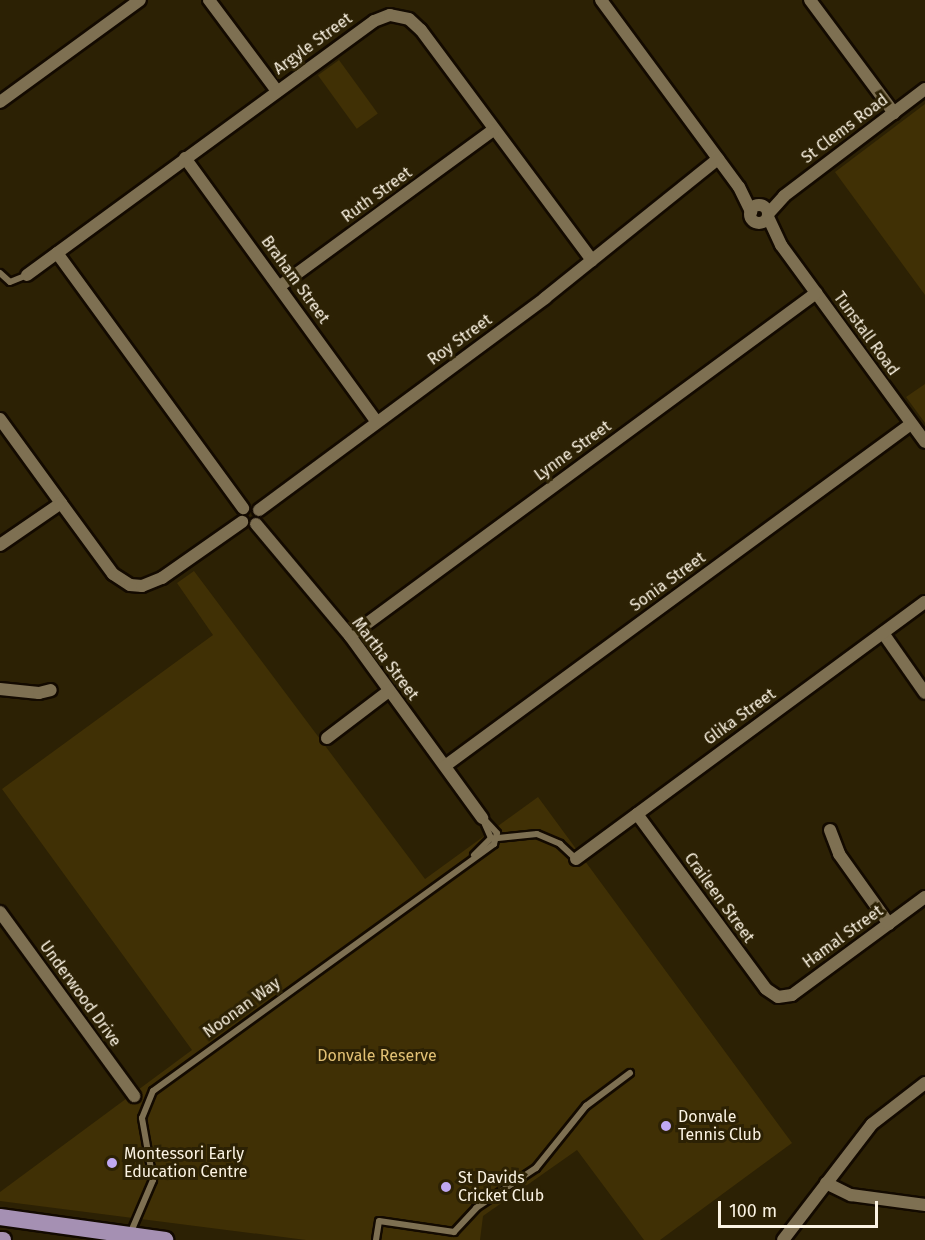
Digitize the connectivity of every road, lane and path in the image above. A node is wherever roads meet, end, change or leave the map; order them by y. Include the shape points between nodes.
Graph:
1 (140, 0) edge
2 (210, 0) edge
3 (601, 0) edge
4 (810, 0) edge
5 (925, 89) edge
6 (277, 91) junction
7 (0, 102) edge
8 (894, 113) junction
9 (494, 130) junction
10 (185, 158) junction
11 (720, 162) junction
12 (761, 213) junction
13 (57, 253) junction
14 (592, 261) junction
15 (0, 273) edge
16 (27, 275) joint
17 (280, 286) junction
18 (816, 293) junction
19 (0, 419) edge
20 (377, 422) junction
21 (912, 424) junction
22 (925, 442) edge
23 (61, 503) junction
24 (243, 508) junction
25 (259, 510) junction
26 (242, 522) junction
27 (256, 524) junction
28 (0, 545) edge
29 (925, 602) edge
30 (883, 633) junction
31 (350, 636) junction
32 (0, 689) edge
33 (51, 690) dead end
34 (389, 691) junction
35 (925, 693) edge
36 (327, 738) dead end
37 (445, 766) junction
38 (637, 814) junction
39 (482, 818) joint
40 (830, 830) dead end
41 (495, 835) junction
42 (576, 859) joint
43 (925, 897) edge
44 (0, 912) edge
45 (889, 924) junction
46 (778, 997) joint
47 (630, 1073) dead end
48 (925, 1083) edge
49 (134, 1096) joint
50 (143, 1108) junction
51 (826, 1183) junction
52 (925, 1205) edge
53 (0, 1217) edge
54 (130, 1235) junction
55 (165, 1240) edge
56 (376, 1240) edge
57 (783, 1240) edge

1 - 7 street
2 - 6 street
3 - 11 street, Tunstall Road
4 - 8 street
5 - 8 street, St Clems Road
6 - 9 street, Argyle Street via 374,21 390,15 408,20 421,30
6 - 10 street, Argyle Street
8 - 12 street, St Clems Road
9 - 14 street, Argyle Street
9 - 17 street, Ruth Street
10 - 13 street, Argyle Street
10 - 17 street, Braham Street
11 - 12 street, Tunstall Road
11 - 14 street, Roy Street
12 - 18 street, Tunstall Road
13 - 16 street, Argyle Street
13 - 24 street
14 - 20 street, Roy Street
15 - 16 lane via 10,282
17 - 20 street, Braham Street
18 - 21 street, Tunstall Road
18 - 31 street, Lynne Street
19 - 23 street
20 - 25 street, Roy Street
21 - 22 street, Tunstall Road
21 - 37 street, Sonia Street
23 - 26 street via 113,574 130,585 142,586 162,578
23 - 28 street
24 - 25 street via 252,505
24 - 26 street
25 - 27 street
26 - 27 street
27 - 31 street, Martha Street
29 - 30 street, Glika Street
30 - 35 street
30 - 38 street, Glika Street
31 - 34 street, Martha Street
32 - 33 street via 39,693
34 - 36 street
34 - 37 street, Martha Street
37 - 39 street, Martha Street
38 - 42 street, Glika Street
38 - 46 street, Craileen Street via 766,989
39 - 41 lane, Martha Street
40 - 45 street via 839,854
41 - 42 lane via 537,834 560,844
41 - 50 lane, Noonan Way via 471,858 165,1081
43 - 45 street, Hamal Street
44 - 49 street, Underwood Drive
45 - 46 street, Hamal Street via 792,995
47 - 56 lane via 586,1106 536,1167 476,1208 454,1232 379,1221
48 - 51 street via 875,1120
49 - 50 lane
50 - 54 lane via 142,1123 153,1180
51 - 52 street via 851,1195
51 - 57 street
53 - 54 main road
54 - 55 main road

